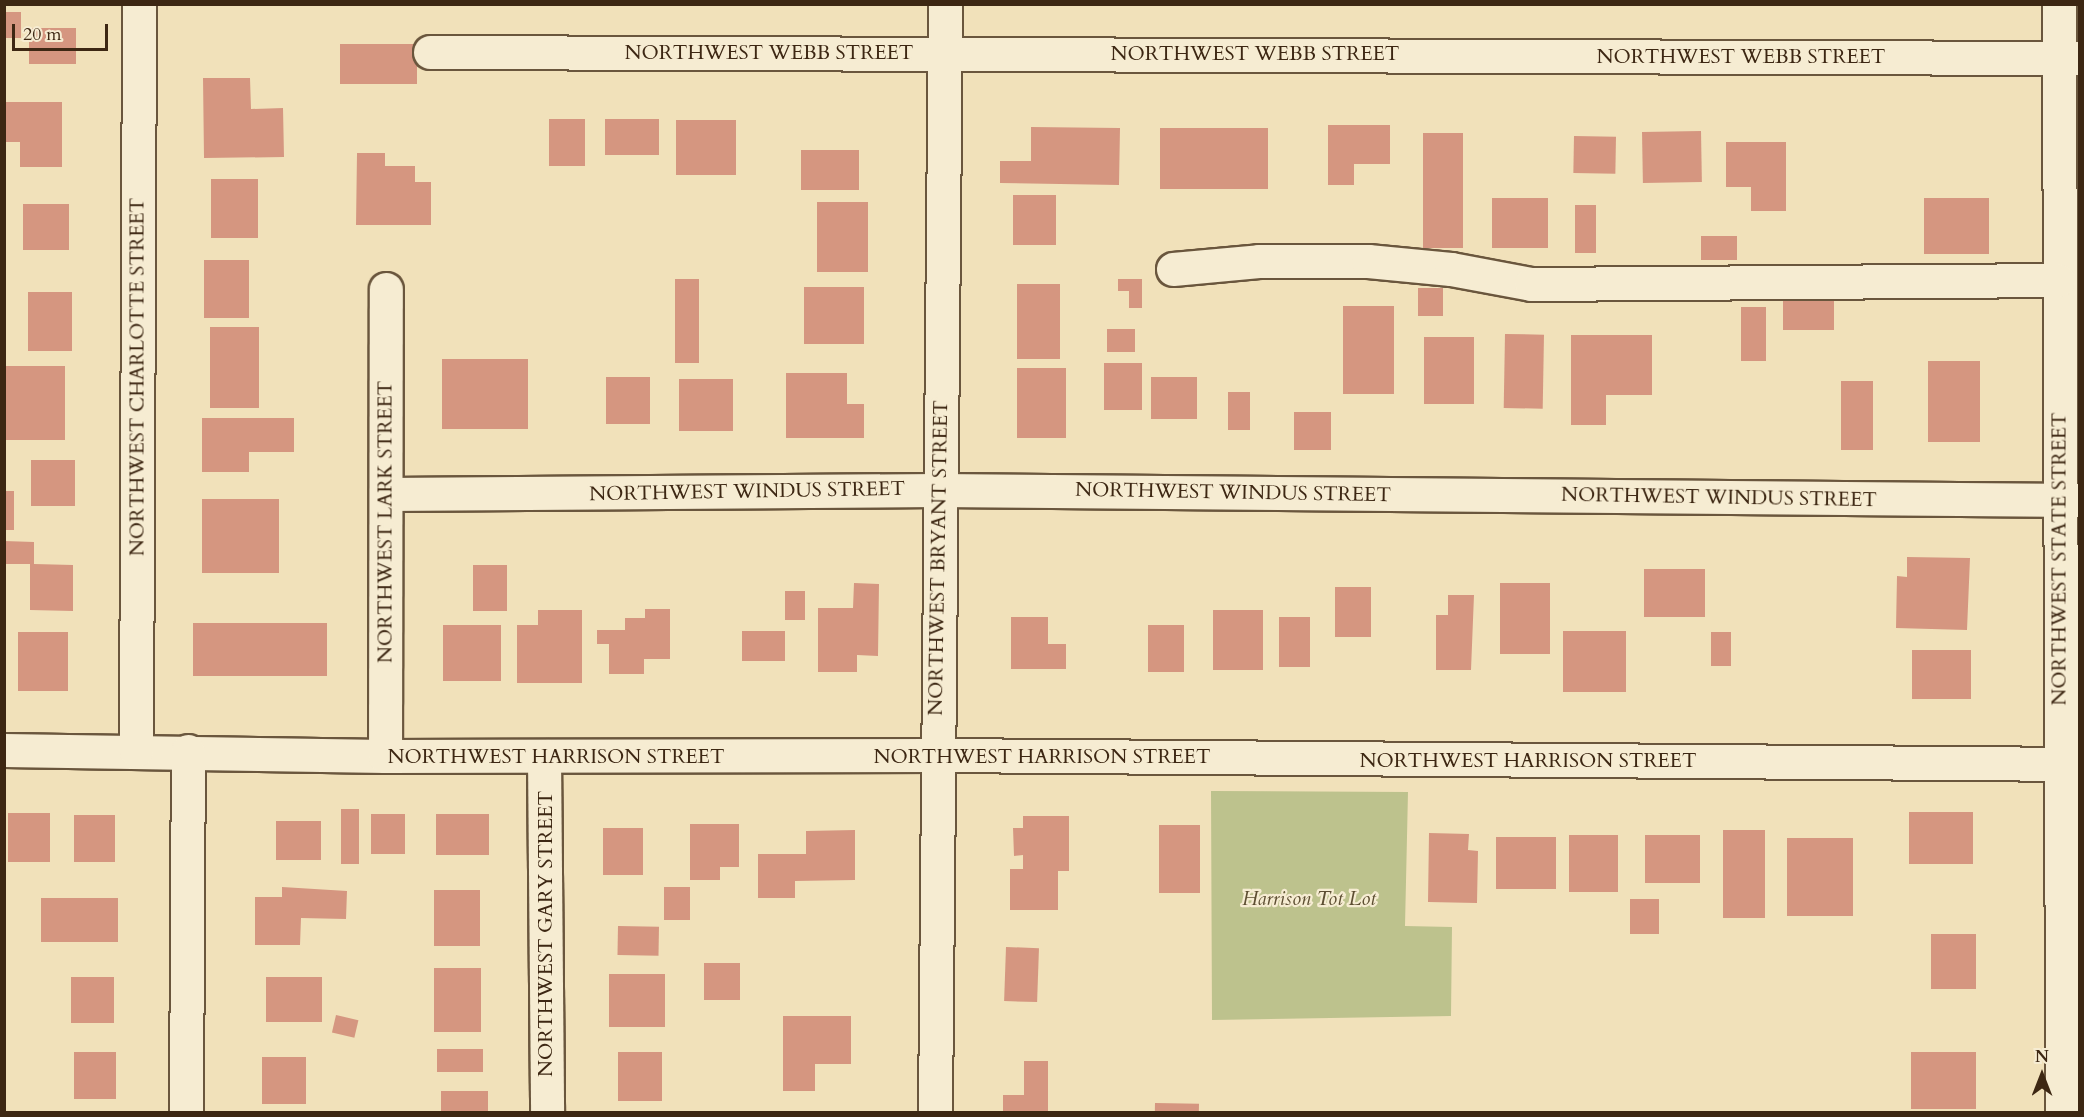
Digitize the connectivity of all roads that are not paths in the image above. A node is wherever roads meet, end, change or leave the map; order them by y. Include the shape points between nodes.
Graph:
1 (139, 4) edge
2 (945, 4) edge
3 (2059, 4) edge
4 (945, 51) junction
5 (429, 52) dead end
6 (2069, 58) edge
7 (1173, 269) dead end
8 (2058, 280) junction
9 (386, 289) dead end
10 (938, 490) junction
11 (386, 495) junction
12 (2070, 500) edge
13 (4, 750) edge
14 (136, 750) junction
15 (188, 752) junction
16 (936, 755) junction
17 (384, 756) junction
18 (544, 756) junction
19 (2069, 764) edge
20 (186, 1113) edge
21 (547, 1113) edge
22 (935, 1113) edge
23 (2062, 1113) edge

1 - 14 street, NORTHWEST CHARLOTTE STREET
2 - 4 street, NORTHWEST BRYANT STREET
3 - 6 street, NORTHWEST STATE STREET
4 - 5 street, NORTHWEST WEBB STREET
4 - 6 street, NORTHWEST WEBB STREET
4 - 10 street, NORTHWEST BRYANT STREET
6 - 8 street, NORTHWEST STATE STREET
7 - 8 street via 1259,261 1368,261 1451,269 1532,284
8 - 12 street, NORTHWEST STATE STREET
9 - 11 street, NORTHWEST LARK STREET
10 - 11 street, NORTHWEST WINDUS STREET
10 - 12 street, NORTHWEST WINDUS STREET
10 - 16 street, NORTHWEST BRYANT STREET
11 - 17 street, NORTHWEST LARK STREET
12 - 19 street, NORTHWEST STATE STREET
13 - 14 street, NORTHWEST HARRISON STREET
14 - 15 street, NORTHWEST HARRISON STREET
15 - 17 street, NORTHWEST HARRISON STREET
15 - 20 street
16 - 18 street, NORTHWEST HARRISON STREET
16 - 19 street, NORTHWEST HARRISON STREET
16 - 22 street, NORTHWEST BRYANT STREET
17 - 18 street, NORTHWEST HARRISON STREET
18 - 21 street, NORTHWEST GARY STREET
19 - 23 street, NORTHWEST STATE STREET

